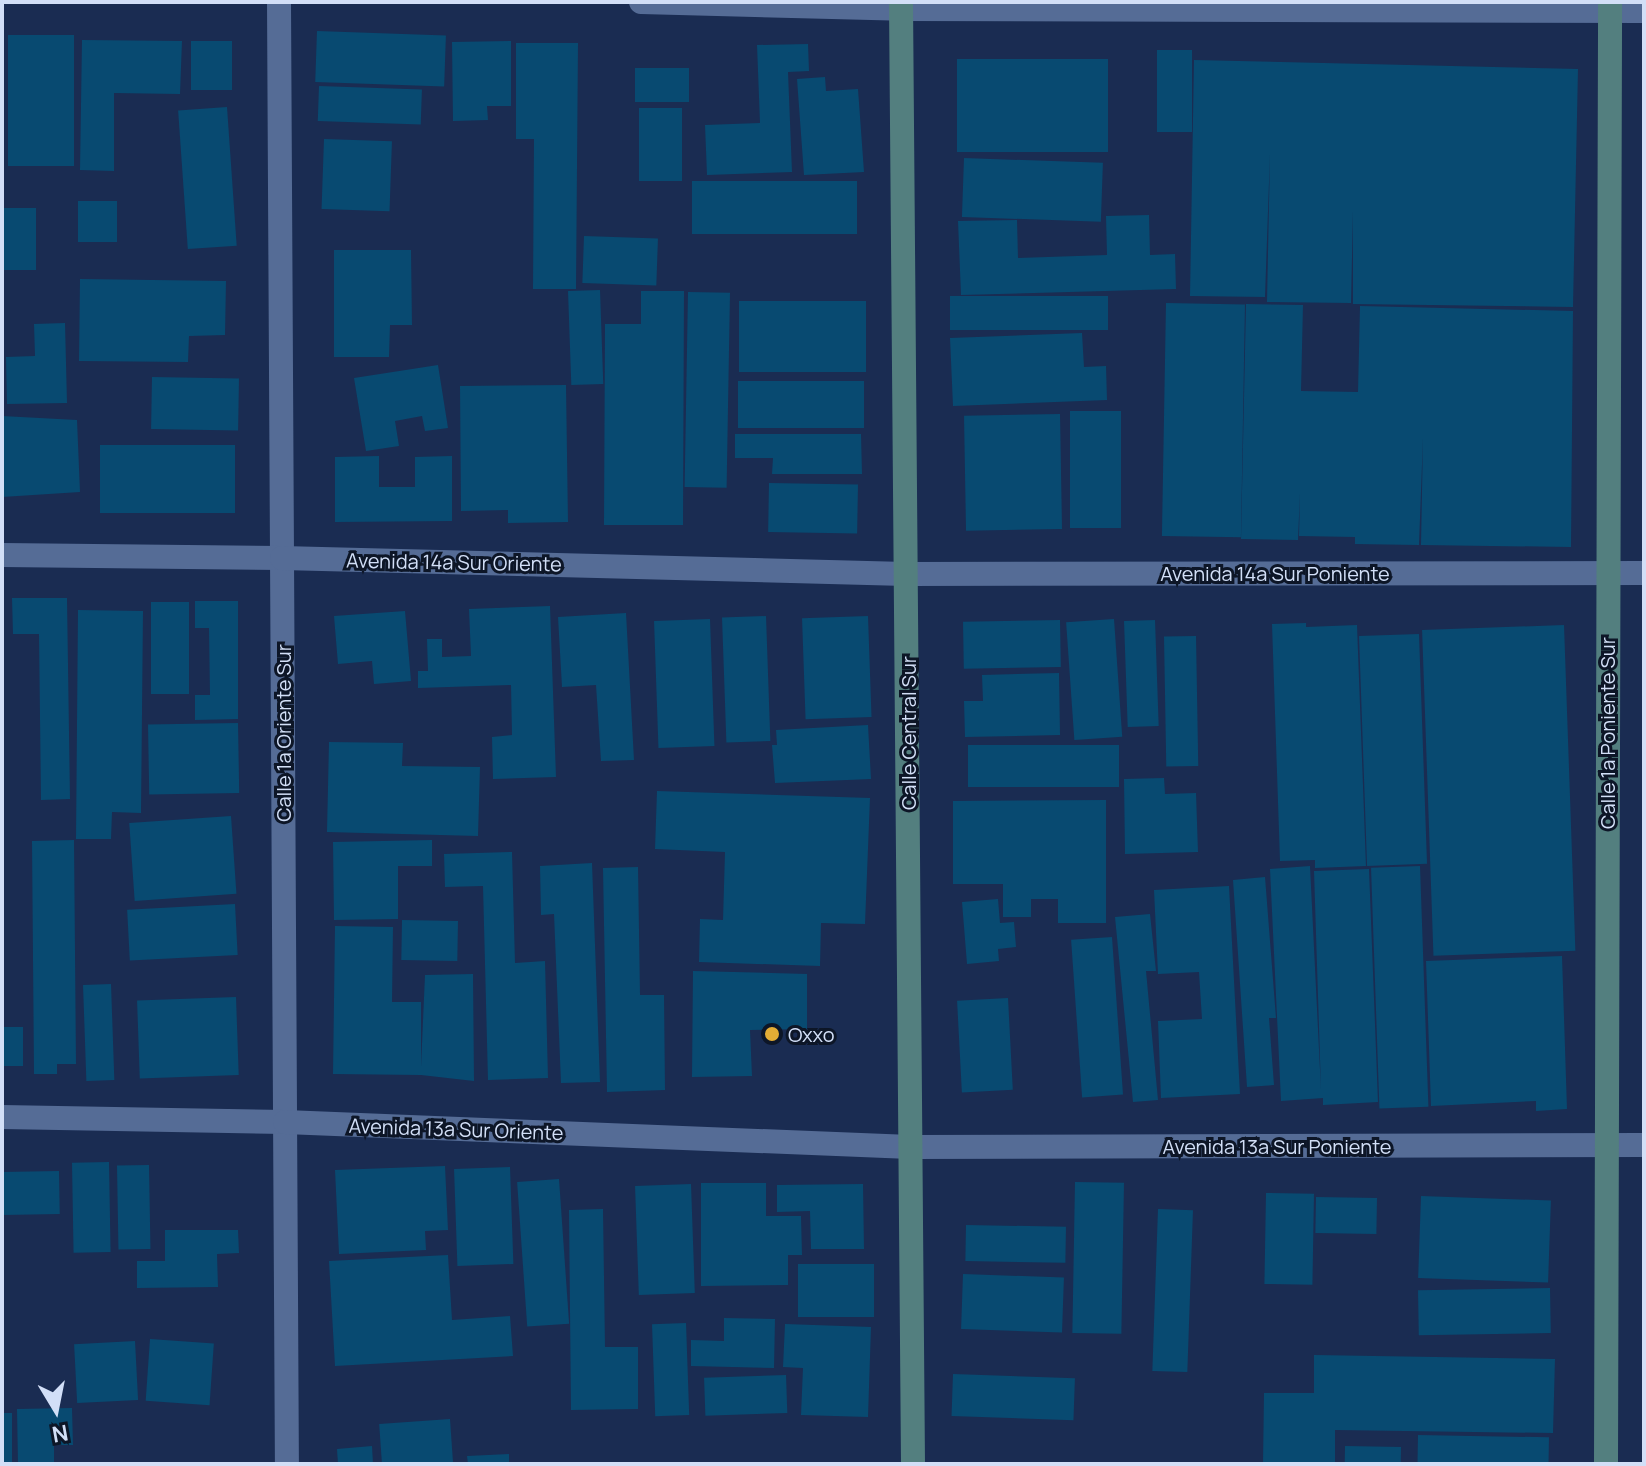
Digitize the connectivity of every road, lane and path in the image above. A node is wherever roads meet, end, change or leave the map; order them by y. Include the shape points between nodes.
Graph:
1 (279, 2) edge
2 (641, 2) edge
3 (901, 6) edge
4 (1610, 6) edge
5 (1644, 11) edge
6 (2, 555) edge
7 (282, 558) junction
8 (1607, 572) junction
9 (1644, 573) edge
10 (906, 574) junction
11 (2, 1117) edge
12 (285, 1122) junction
13 (1605, 1145) junction
14 (1644, 1145) edge
15 (911, 1147) junction
16 (287, 1464) edge
17 (913, 1464) edge
18 (1606, 1464) edge

1 - 7 street, Calle 1a Oriente Sur
2 - 3 street
3 - 4 street
3 - 10 street, Calle Central Sur
4 - 5 street
4 - 8 street, Calle 1a Poniente Sur
6 - 7 street, Avenida 14a Sur Oriente
7 - 10 street, Avenida 14a Sur Oriente
7 - 12 street, Calle 1a Oriente Sur
8 - 9 street, Avenida 14a Sur Poniente
8 - 10 street, Avenida 14a Sur Poniente
8 - 13 street, Calle 1a Poniente Sur
10 - 15 street, Calle Central Sur
11 - 12 street, Avenida 13a Sur Oriente
12 - 15 street, Avenida 13a Sur Oriente
12 - 16 street, Calle 1a Oriente Sur
13 - 14 street, Avenida 13a Sur Poniente
13 - 15 street, Avenida 13a Sur Poniente
13 - 18 street, Calle 1a Poniente Sur
15 - 17 street, Calle Central Sur

